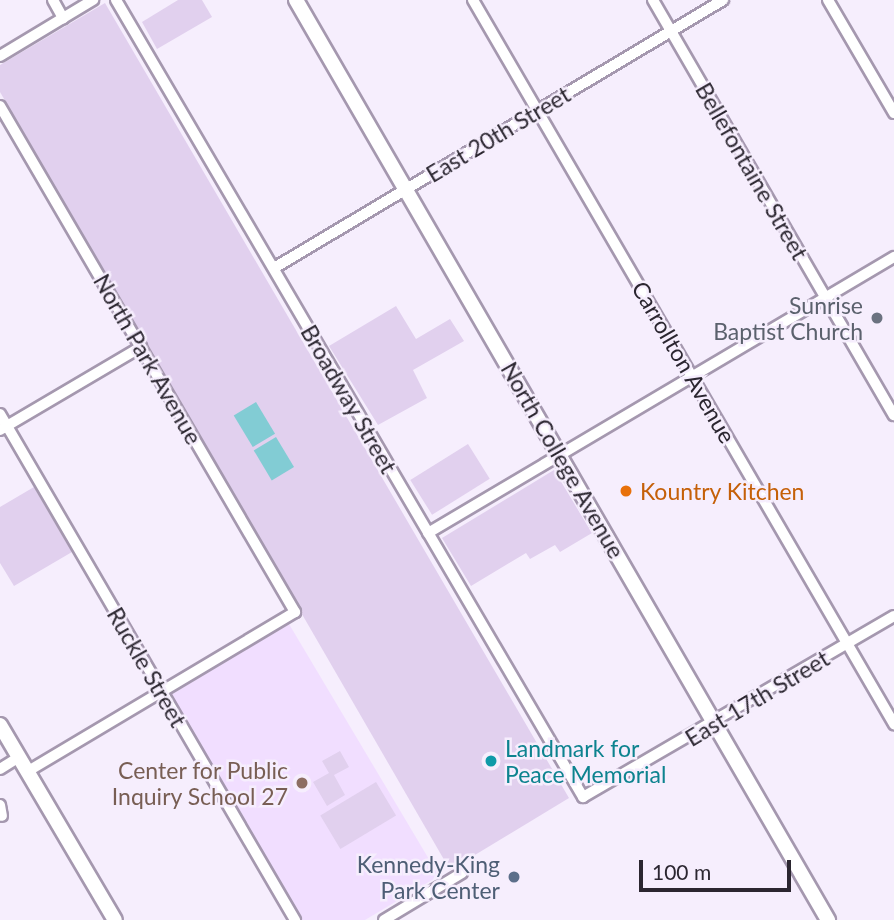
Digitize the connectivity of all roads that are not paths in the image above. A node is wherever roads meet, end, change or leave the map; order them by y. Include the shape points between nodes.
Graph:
1 (53, 0) edge
2 (93, 0) edge
3 (116, 0) edge
4 (296, 0) edge
5 (473, 0) edge
6 (653, 0) edge
7 (723, 0) edge
8 (828, 0) edge
9 (63, 18) junction
10 (671, 32) junction
11 (0, 56) edge
12 (0, 106) edge
13 (537, 111) junction
14 (894, 113) edge
15 (404, 190) junction
16 (894, 257) edge
17 (274, 268) junction
18 (826, 298) junction
19 (141, 347) junction
20 (692, 376) junction
21 (0, 414) edge
22 (894, 415) edge
23 (4, 428) edge
24 (560, 455) junction
25 (428, 533) junction
26 (894, 616) edge
27 (847, 644) junction
28 (162, 692) junction
29 (715, 723) junction
30 (894, 724) edge
31 (0, 725) edge
32 (19, 757) junction
33 (0, 769) edge
34 (27, 772) junction
35 (583, 797) joint
36 (462, 873) dead end
37 (115, 920) edge
38 (295, 920) edge
39 (384, 920) edge
40 (828, 920) edge

1 - 9 street
2 - 9 street
3 - 17 street, Broadway Street
4 - 15 main road, North College Avenue
5 - 13 street, Carrollton Avenue
6 - 10 street, Bellefontaine Street
7 - 10 street, East 20th Street
8 - 14 street
9 - 11 street
10 - 13 street, East 20th Street
10 - 18 street, Bellefontaine Street
12 - 19 street, North Park Avenue
13 - 15 street, East 20th Street
13 - 20 street, Carrollton Avenue
15 - 17 street, East 20th Street
15 - 24 main road, North College Avenue
16 - 18 street
17 - 25 street, Broadway Street
18 - 20 street
18 - 22 street, Bellefontaine Street
19 - 23 street
19 - 28 street, North Park Avenue via 295,612
20 - 24 street
20 - 27 street, Carrollton Avenue
21 - 23 street, Ruckle Street
23 - 28 street, Ruckle Street
24 - 25 street
24 - 29 main road, North College Avenue
25 - 35 street, Broadway Street
26 - 27 street, East 17th Street
27 - 29 street, East 17th Street
27 - 30 street, Carrollton Avenue
28 - 34 street
28 - 38 street, Ruckle Street
29 - 35 street, East 17th Street
29 - 40 main road, North College Avenue
31 - 32 main road
32 - 33 street
32 - 34 main road
34 - 37 main road
36 - 39 street

